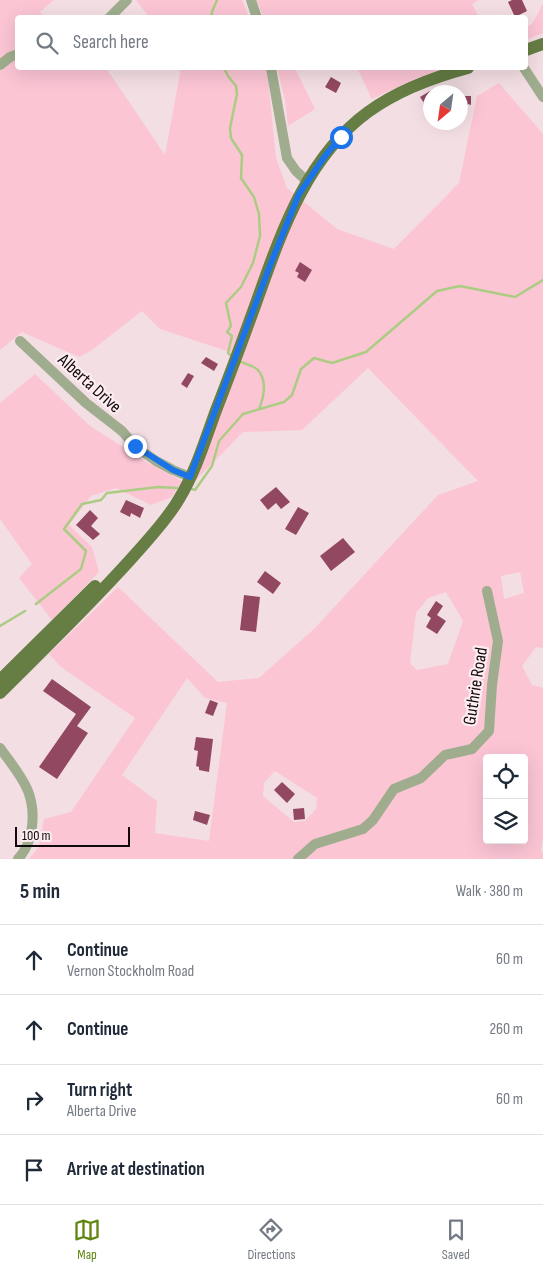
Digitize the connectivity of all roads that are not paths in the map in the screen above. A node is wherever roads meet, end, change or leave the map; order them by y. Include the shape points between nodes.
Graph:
1 (127, 0) edge
2 (252, 0) edge
3 (112, 15) edge
4 (256, 15) edge
5 (543, 44) edge
6 (528, 49) edge
7 (15, 55) edge
8 (0, 65) edge
9 (271, 70) edge
10 (463, 70) edge
11 (525, 70) edge
12 (543, 96) edge
13 (307, 181) junction
14 (20, 341) dead end
15 (190, 477) junction
16 (156, 530) junction
17 (487, 591) dead end
18 (0, 681) edge
19 (0, 693) edge
20 (0, 748) edge
21 (22, 858) edge
22 (298, 859) edge

1 - 3 street
2 - 4 street
5 - 6 main road
7 - 8 street
9 - 13 street via 287,158
10 - 13 main road via 403,92 367,113 341,137
11 - 12 street
13 - 15 main road via 271,263
14 - 15 street, Alberta Drive via 135,446
15 - 16 main road via 180,498
16 - 18 main road via 110,570
16 - 19 main road via 116,576
17 - 22 street, Guthrie Road via 498,641 489,731 472,749 445,755 421,778 394,789 363,829 315,844
20 - 21 street via 28,792 33,823

